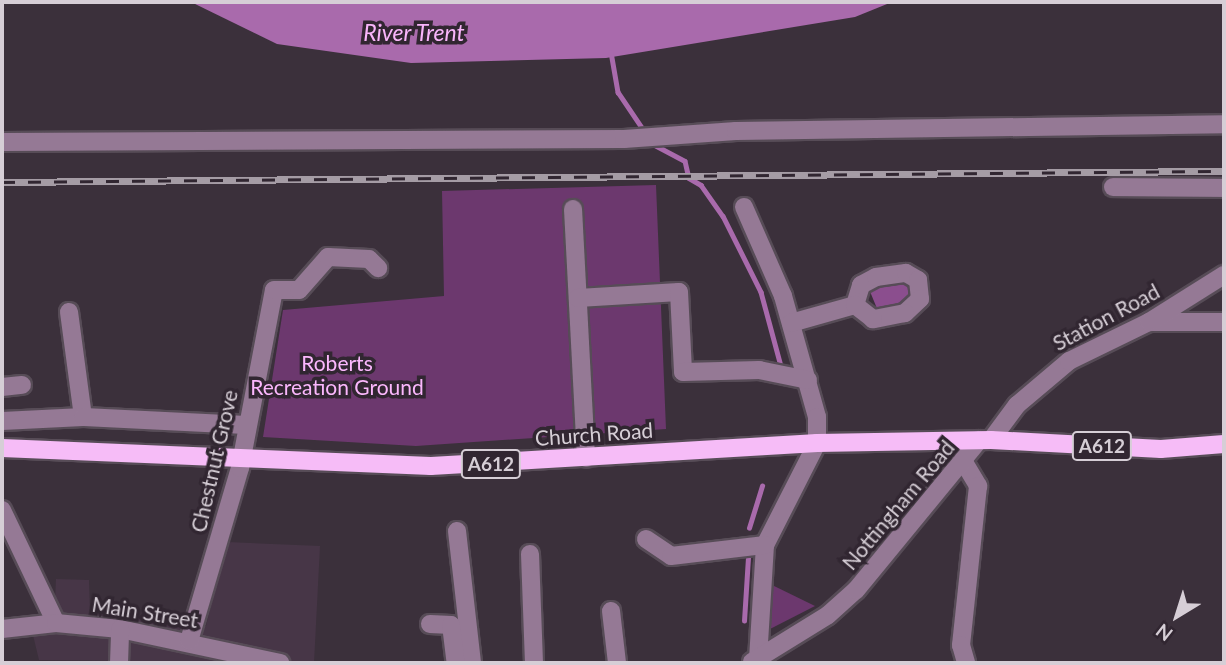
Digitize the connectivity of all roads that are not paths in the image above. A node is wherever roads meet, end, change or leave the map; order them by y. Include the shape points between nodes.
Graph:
1 (1224, 124) edge
2 (2, 142) edge
3 (1113, 187) dead end
4 (1224, 188) edge
5 (744, 207) dead end
6 (573, 209) dead end
7 (378, 268) dead end
8 (1224, 275) edge
9 (578, 299) junction
10 (855, 305) dead end
11 (69, 312) dead end
12 (1149, 322) junction
13 (1224, 322) edge
14 (791, 323) junction
15 (808, 380) junction
16 (22, 385) dead end
17 (2, 387) edge
18 (83, 417) junction
19 (2, 421) edge
20 (247, 425) junction
21 (985, 440) junction
22 (817, 443) junction
23 (1224, 444) edge
24 (2, 448) edge
25 (242, 456) junction
26 (586, 458) junction
27 (965, 464) junction
28 (2, 509) edge
29 (457, 531) dead end
30 (646, 539) dead end
31 (765, 545) junction
32 (530, 554) dead end
33 (611, 611) dead end
34 (56, 623) junction
35 (430, 624) dead end
36 (2, 629) edge
37 (120, 629) junction
38 (188, 641) junction
39 (209, 655) edge
40 (754, 661) edge
41 (119, 663) edge
42 (280, 663) edge
43 (456, 663) edge
44 (472, 663) edge
45 (534, 663) edge
46 (617, 663) edge
47 (966, 663) edge

1 - 2 street via 636,138
3 - 4 street
5 - 14 street
6 - 9 street
7 - 20 street, Chestnut Grove via 369,259 328,257 299,290 275,290
8 - 12 street, Station Road
9 - 15 street via 680,292 683,372 759,370
9 - 26 street
10 - 14 street
11 - 18 street
12 - 13 street
12 - 21 street, Station Road via 1069,360
14 - 15 street
15 - 22 street
16 - 17 street
18 - 19 street
18 - 20 street
20 - 25 street, Chestnut Grove
21 - 22 main road, Church Road / A612
21 - 23 main road, A612 via 1161,449
21 - 27 street, Nottingham Road
22 - 26 main road, Church Road / A612
22 - 31 street
24 - 25 main road, Church Road / A612
25 - 26 main road, Church Road / A612 via 431,467
25 - 38 street, Chestnut Grove
27 - 40 street, Nottingham Road via 856,590 828,615
27 - 47 street via 978,486 961,645
28 - 34 street
29 - 44 street
30 - 31 street via 671,556
31 - 40 street
32 - 45 street
33 - 46 street
34 - 36 street, Main Street
34 - 37 street, Main Street
35 - 43 street via 451,625
37 - 38 street, Main Street
37 - 41 street
38 - 39 street, Main Street
39 - 42 street, Main Street

